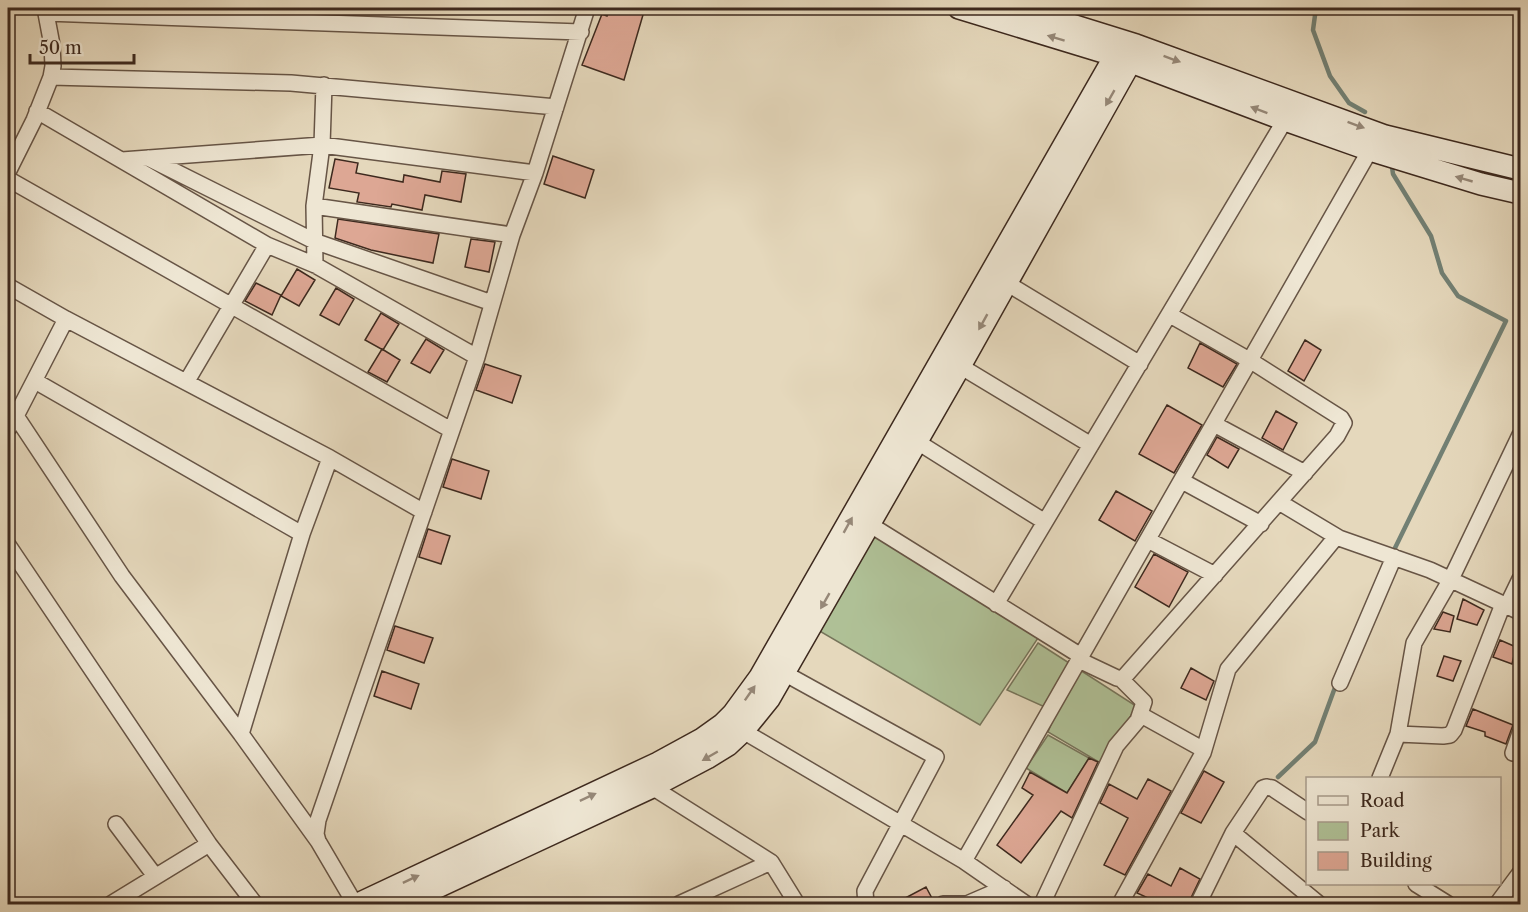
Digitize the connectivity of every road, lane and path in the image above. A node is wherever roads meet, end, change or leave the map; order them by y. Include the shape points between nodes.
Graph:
1 (587, 8) edge
2 (959, 8) edge
3 (1017, 8) edge
4 (46, 10) edge
5 (581, 32) junction
6 (1125, 51) junction
7 (51, 77) junction
8 (324, 86) junction
9 (556, 107) junction
10 (37, 111) junction
11 (1285, 120) junction
12 (322, 145) junction
13 (1370, 150) junction
14 (148, 158) junction
15 (122, 160) junction
16 (1521, 170) edge
17 (8, 172) edge
18 (535, 173) junction
19 (8, 179) edge
20 (1521, 193) edge
21 (314, 206) junction
22 (512, 235) junction
23 (314, 241) junction
24 (267, 245) junction
25 (315, 265) junction
26 (1005, 282) junction
27 (8, 286) edge
28 (492, 303) junction
29 (232, 306) junction
30 (1170, 315) junction
31 (66, 319) junction
32 (477, 357) junction
33 (1251, 361) junction
34 (1140, 364) junction
35 (960, 366) junction
36 (35, 381) junction
37 (187, 381) junction
38 (12, 422) edge
39 (1214, 424) junction
40 (451, 430) junction
41 (1521, 435) edge
42 (916, 441) junction
43 (1091, 445) junction
44 (330, 458) junction
45 (1305, 473) junction
46 (1182, 481) junction
47 (1280, 502) junction
48 (424, 512) junction
49 (1045, 522) junction
50 (869, 524) junction
51 (1261, 524) junction
52 (302, 534) junction
53 (1336, 537) junction
54 (1148, 540) junction
55 (8, 545) edge
56 (1394, 557) junction
57 (1215, 575) junction
58 (1451, 579) junction
59 (1521, 579) edge
60 (996, 604) junction
61 (1510, 607) edge
62 (1080, 658) junction
63 (784, 673) junction
64 (1121, 678) junction
65 (1340, 683) dead end
66 (1141, 715) junction
67 (743, 731) junction
68 (1521, 733) edge
69 (241, 734) junction
70 (1398, 734) junction
71 (1204, 750) junction
72 (1513, 753) dead end
73 (1380, 777) edge
74 (652, 787) junction
75 (1306, 811) edge
76 (116, 824) dead end
77 (901, 824) junction
78 (1233, 833) junction
79 (318, 841) junction
80 (209, 844) junction
81 (963, 861) junction
82 (771, 862) junction
83 (1521, 873) edge
84 (155, 876) junction
85 (1418, 885) edge
86 (1004, 888) junction
87 (111, 904) edge
88 (255, 904) edge
89 (357, 904) edge
90 (401, 904) edge
91 (679, 904) edge
92 (797, 904) edge
93 (866, 904) edge
94 (943, 904) edge
95 (1012, 904) edge
96 (1026, 904) edge
97 (1042, 904) edge
98 (1120, 904) edge
99 (1198, 904) edge
100 (1319, 904) edge
101 (1448, 904) edge
102 (1497, 904) edge

1 - 5 street
6 -> 2 street
3 - 6 street
4 - 5 street
4 - 7 street via 52,45
5 - 9 street
11 -> 6 street
6 -> 16 street via 1385,136
6 -> 26 street
89 -> 6 street via 658,763 702,739 733,714 766,667
7 - 8 street
7 - 10 street
8 - 9 street
8 - 12 street
9 - 18 street
10 - 15 street
10 - 17 street
11 - 13 street
11 - 30 street
12 - 14 street
12 - 18 street
12 - 21 street
20 -> 13 street
13 - 33 street
14 - 15 street
14 - 23 street
15 - 24 street
18 - 22 street
19 - 29 street
21 - 22 street
21 - 23 street
22 - 28 street
23 - 25 street
23 - 28 street
24 - 25 street
24 - 29 street
25 - 32 street
26 - 34 street
26 -> 35 street
27 - 31 street
28 - 32 street
29 - 37 street
29 - 40 street
30 - 33 street
30 - 34 street
31 - 36 street
31 - 37 street
32 - 40 street
33 - 39 street
33 - 45 street via 1344,423
34 - 43 street
35 - 42 street
35 - 43 street
36 - 38 street
36 - 52 street
37 - 44 street
38 - 69 street
39 - 45 street
39 - 46 street
40 - 48 street
41 - 58 street
42 - 49 street
42 - 50 street
43 - 49 street
44 - 48 street
44 - 52 street
45 - 47 street
46 - 51 street
46 - 54 street
47 - 51 street
47 - 53 street
48 - 79 street via 318,820
49 - 60 street
50 - 60 street
50 -> 63 street
51 - 57 street
52 - 69 street
53 - 56 street
53 - 71 street via 1228,669
54 - 57 street
54 - 62 street
55 - 80 street
56 - 58 street
56 - 65 street
57 - 64 street
58 - 61 street
58 - 70 street via 1414,643
59 - 61 street
60 - 62 street
61 - 70 street via 1450,735
62 - 64 street
62 - 81 street
63 - 67 street
63 - 77 street via 936,757
64 - 66 street via 1144,702
66 - 71 street
66 - 97 street via 1116,746
67 -> 74 street via 718,751
67 - 77 street
68 - 72 street
69 - 79 street
70 - 73 street
71 - 98 street
74 - 82 street
74 - 90 street
75 - 78 street via 1266,787
76 - 84 street
77 - 81 street
77 - 93 street via 865,891
78 - 99 street
78 - 100 street
79 - 89 street
80 - 84 street
80 - 88 street
81 - 86 street
82 - 91 street
82 - 92 street
83 - 102 street
84 - 87 street
85 - 101 street
86 - 94 street via 967,904
86 - 95 street
86 - 96 street

